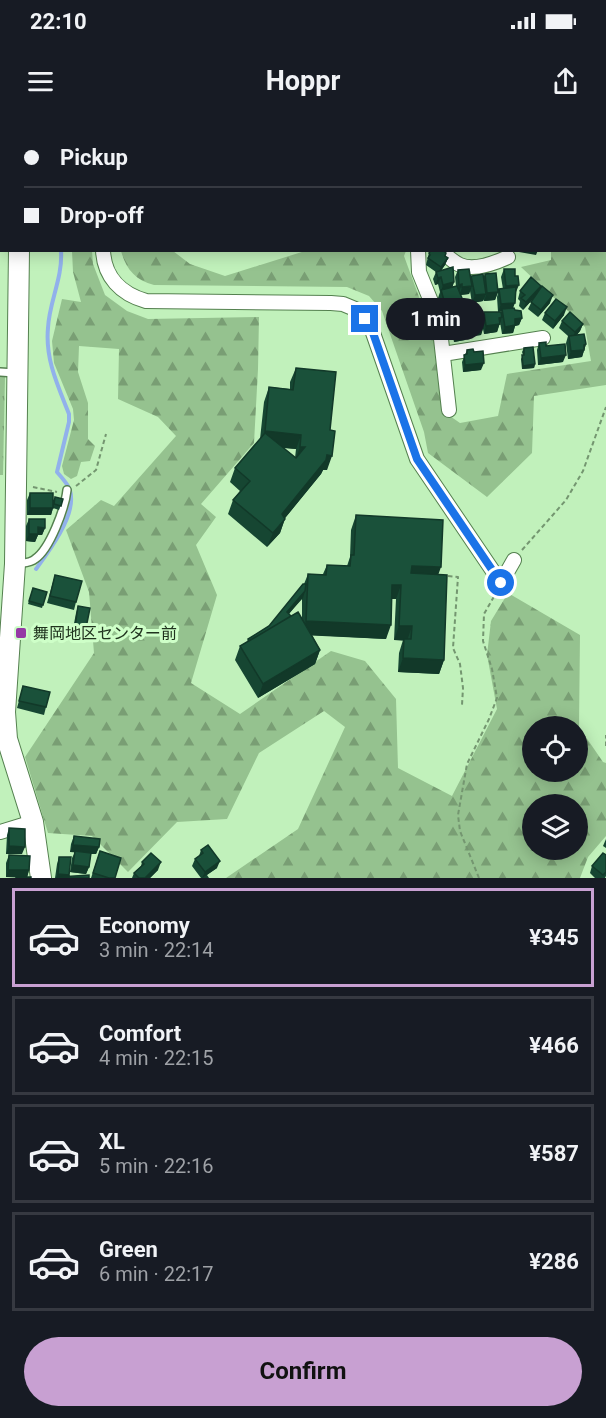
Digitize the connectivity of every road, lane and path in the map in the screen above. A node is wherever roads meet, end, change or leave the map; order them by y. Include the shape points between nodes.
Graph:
1 (19, 252) edge
2 (104, 252) edge
3 (418, 252) edge
4 (443, 252) edge
5 (508, 257) dead end
6 (543, 338) dead end
7 (443, 354) junction
8 (9, 373) edge
9 (606, 407) edge
10 (449, 410) dead end
11 (106, 434) dead end
12 (16, 483) junction
13 (67, 490) junction
14 (514, 561) joint
15 (7, 565) edge
16 (448, 576) edge
17 (501, 583) junction
18 (462, 705) dead end
19 (606, 735) edge
20 (606, 746) edge
21 (33, 822) junction
22 (0, 832) edge
23 (41, 878) edge
24 (479, 878) edge

1 - 8 street
2 - 17 street via 112,280 146,301 331,303 355,309 372,330 417,459
3 - 7 street via 420,272 439,321
4 - 5 street via 460,265 470,267
6 - 7 street
7 - 10 street
8 - 12 street
9 - 14 path via 590,455 566,500
11 - 13 path via 96,470
12 - 13 path via 57,492
12 - 15 street
13 - 15 lane via 62,515 43,550 34,561
14 - 17 street
15 - 21 street via 6,730
16 - 18 path via 458,577 453,648 464,688
17 - 24 path via 484,614 483,641 497,698 467,764 458,815 460,831
19 - 20 path
21 - 22 street
21 - 23 street

